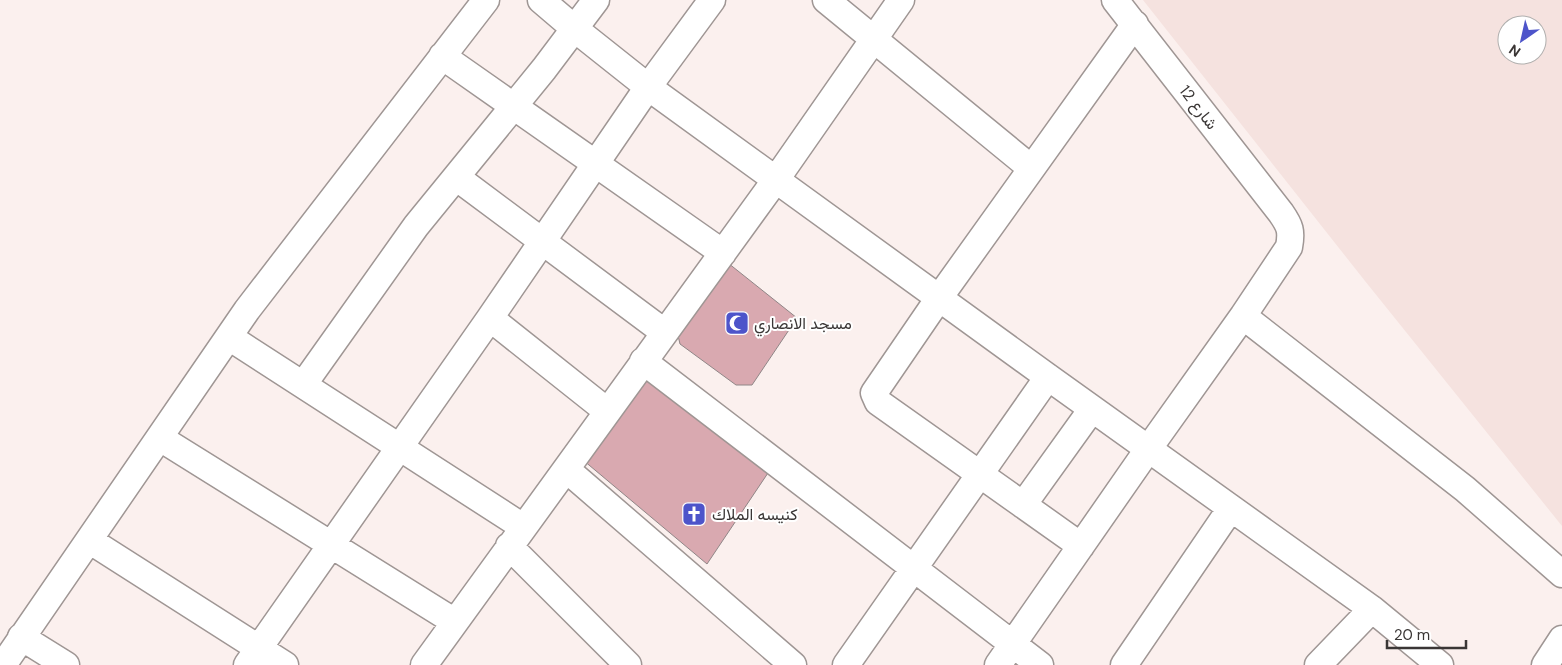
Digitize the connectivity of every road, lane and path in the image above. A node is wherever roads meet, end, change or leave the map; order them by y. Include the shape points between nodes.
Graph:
1 (486, 0) edge
2 (541, 0) edge
3 (596, 0) edge
4 (712, 0) edge
5 (826, 0) edge
6 (901, 0) edge
7 (1115, 0) edge
8 (1134, 24) junction
9 (575, 29) junction
10 (874, 39) junction
11 (442, 56) junction
12 (648, 87) junction
13 (514, 107) junction
14 (596, 164) junction
15 (1031, 168) junction
16 (456, 177) junction
17 (777, 178) junction
18 (542, 241) junction
19 (723, 252) junction
20 (938, 298) junction
21 (1243, 316) junction
22 (490, 318) junction
23 (664, 332) junction
24 (229, 337) junction
25 (643, 361) junction
26 (1048, 377) junction
27 (304, 385) junction
28 (1092, 409) junction
29 (608, 411) junction
30 (160, 438) junction
31 (400, 447) junction
32 (1149, 448) junction
33 (566, 468) junction
34 (980, 474) junction
35 (1023, 505) junction
36 (1231, 508) junction
37 (516, 536) junction
38 (89, 540) junction
39 (332, 546) junction
40 (1081, 546) junction
41 (913, 568) junction
42 (1562, 574) edge
43 (1372, 609) junction
44 (454, 622) junction
45 (21, 637) junction
46 (1562, 639) edge
47 (1013, 644) junction
48 (253, 657) edge
49 (3, 665) edge
50 (66, 665) edge
51 (285, 665) edge
52 (424, 665) edge
53 (628, 665) edge
54 (793, 665) edge
55 (846, 665) edge
56 (998, 665) edge
57 (1040, 665) edge
58 (1124, 665) edge
59 (1318, 665) edge
60 (1440, 665) edge
61 (1545, 665) edge

1 - 11 street
2 - 9 street
3 - 9 street
4 - 12 street
5 - 10 street
6 - 10 street
7 - 8 street, شارع 12
8 - 15 street
8 - 21 street, شارع 12 via 1289,225 1289,247
9 - 12 street
9 - 13 street
10 - 15 street
10 - 17 street
11 - 13 street
11 - 24 street
12 - 14 street
12 - 17 street
13 - 14 street
13 - 16 street
14 - 18 street
14 - 19 street
15 - 20 street
16 - 18 street
16 - 27 street via 393,257
17 - 19 street
17 - 20 street
18 - 22 street
18 - 23 street
19 - 23 street
20 - 26 street
20 - 34 street via 874,393 878,402
21 - 32 street, شارع 12
21 - 42 street via 1465,489
22 - 29 street
22 - 31 street
23 - 25 street
24 - 27 street
24 - 30 street
25 - 29 street
25 - 41 street
26 - 28 street
26 - 34 street
27 - 31 street
28 - 32 street
28 - 35 street
29 - 33 street
30 - 38 street
30 - 39 street
31 - 37 street
31 - 39 street
32 - 36 street
32 - 40 street, شارع 12
33 - 37 street
33 - 54 street
34 - 35 street
34 - 41 street
35 - 40 street
36 - 43 street
36 - 58 street
37 - 44 street
37 - 53 street
38 - 45 street
38 - 48 street
39 - 44 street
39 - 48 street
40 - 47 street, شارع 12
41 - 47 street
41 - 55 street
43 - 59 street
43 - 60 street
44 - 52 street
45 - 49 street
45 - 50 street
46 - 61 street
47 - 56 street, شارع 12
47 - 57 street
48 - 51 street

